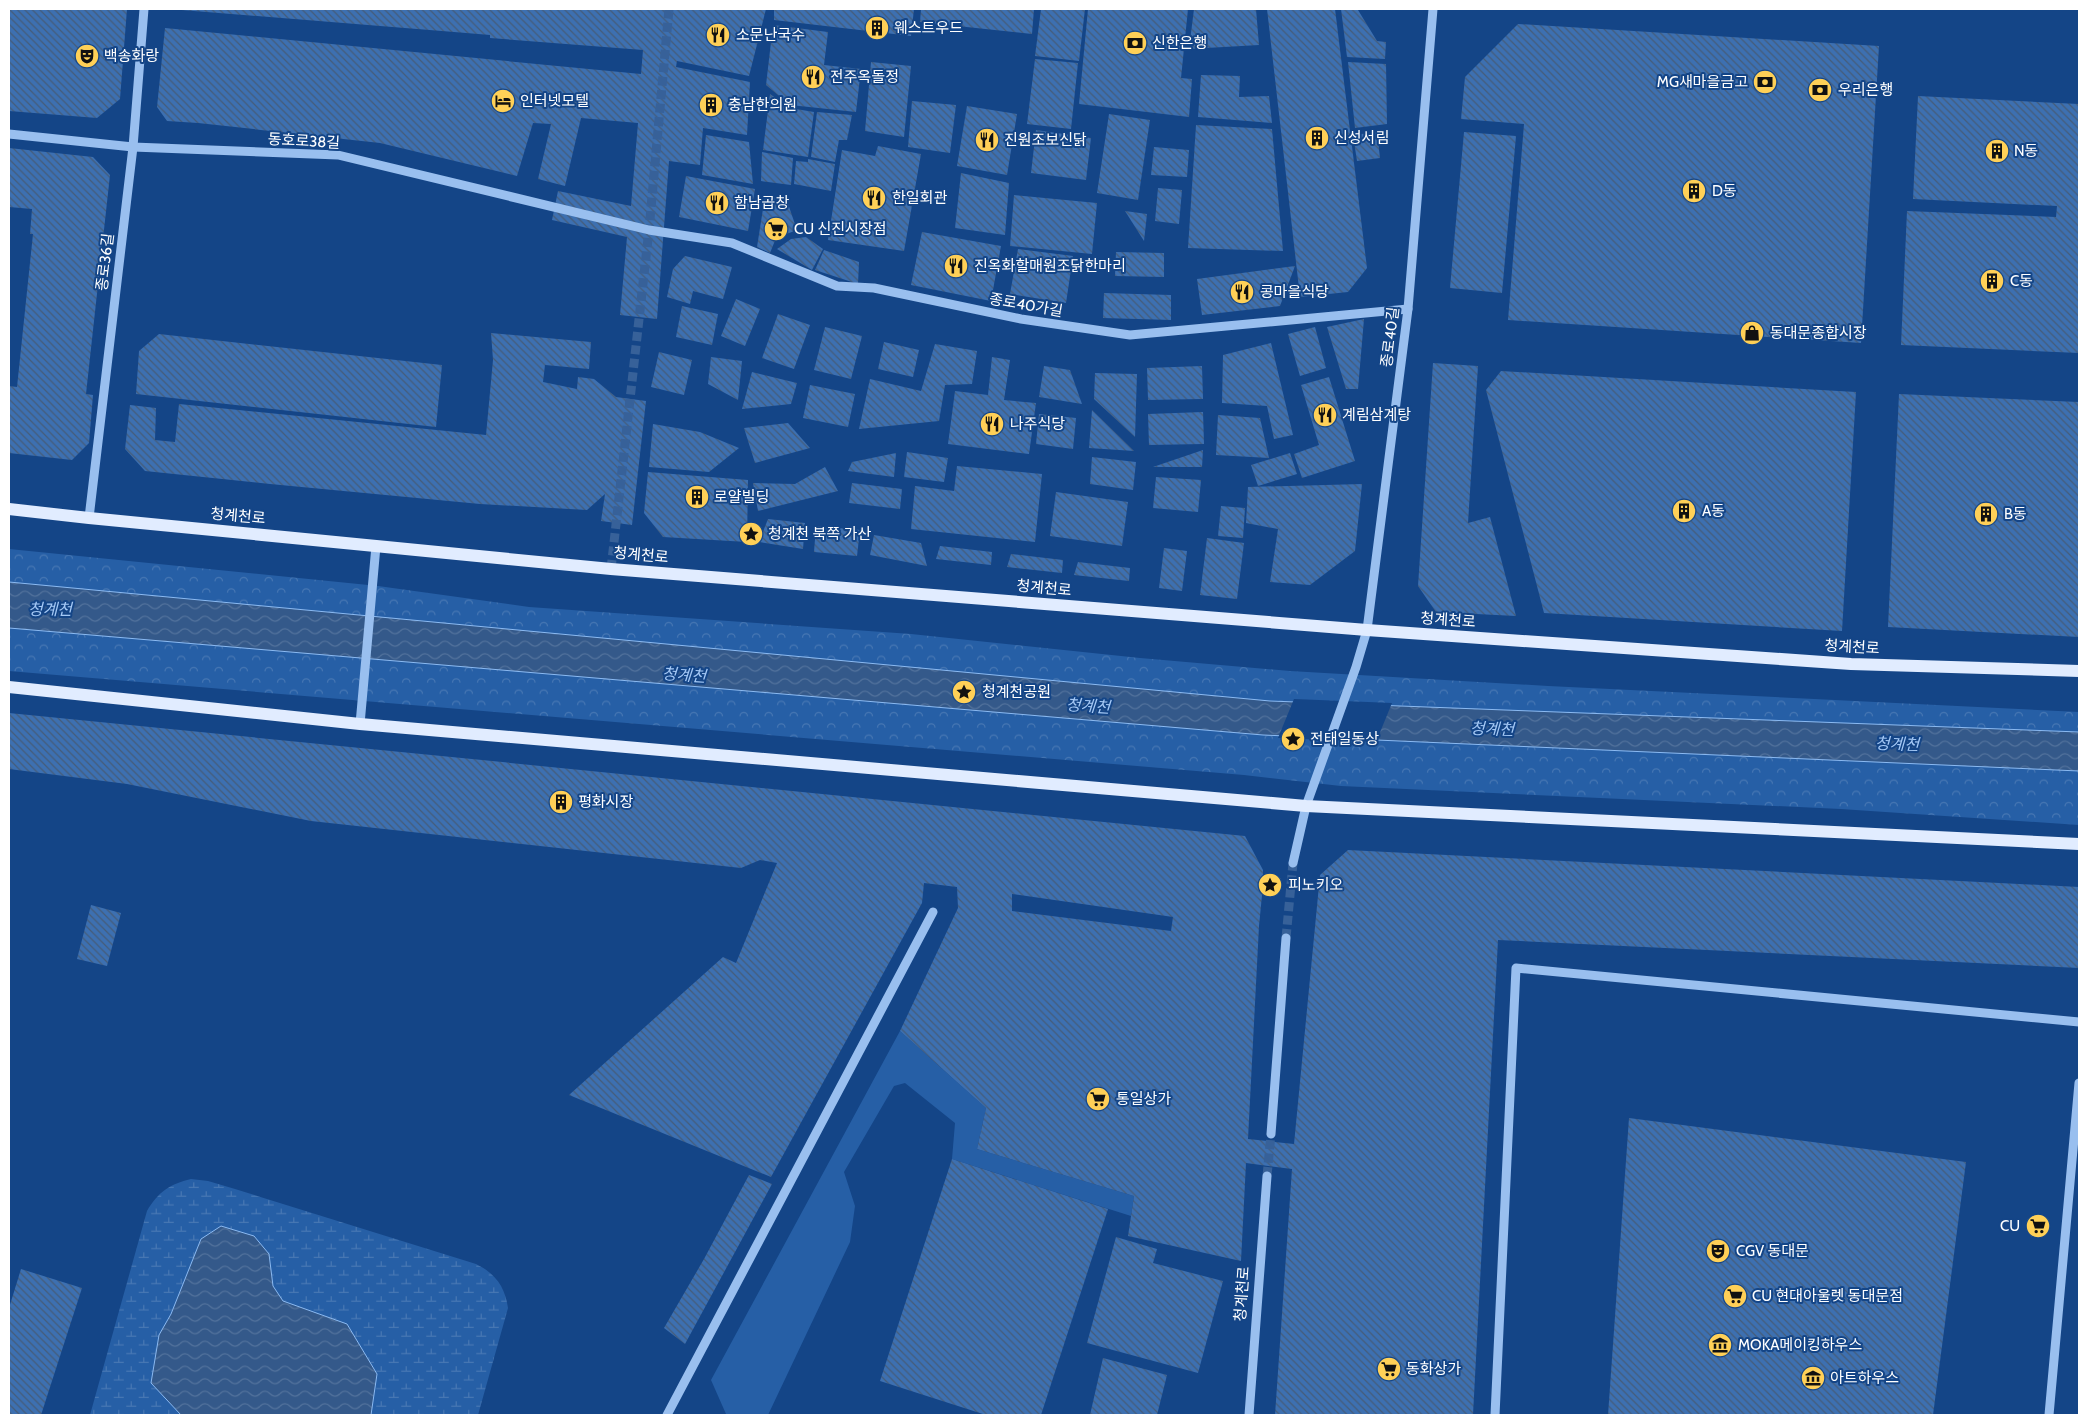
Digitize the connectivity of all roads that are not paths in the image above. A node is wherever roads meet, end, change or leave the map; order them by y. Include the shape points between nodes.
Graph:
1 (144, 9) edge
2 (1433, 9) edge
3 (9, 134) edge
4 (133, 147) junction
5 (649, 230) joint
6 (1408, 309) junction
7 (9, 509) edge
8 (88, 518) junction
9 (376, 546) junction
10 (1367, 630) junction
11 (2079, 670) edge
12 (9, 687) edge
13 (360, 724) junction
14 (1306, 806) junction
15 (2079, 844) edge
16 (1293, 863) tunnel mouth
17 (933, 912) dead end
18 (1286, 938) tunnel mouth
19 (2079, 1022) edge
20 (2079, 1083) edge
21 (1270, 1134) tunnel mouth
22 (1268, 1176) tunnel mouth
23 (667, 1415) edge
24 (1249, 1415) edge
25 (1496, 1415) edge
26 (2049, 1415) edge

1 - 4 street, 종로36길
2 - 6 street, 종로40길
3 - 4 street, 동호로38길
4 - 5 street, 동호로38길 via 338,156
4 - 8 street, 종로36길
5 - 6 street, 종로40가길 via 732,243 838,286 874,288 1021,319 1130,336
6 - 10 street, 종로40길
7 - 8 main road, 청계천로
8 - 9 main road, 청계천로
9 - 10 main road, 청계천로 via 611,569
9 - 13 street
10 - 11 main road, 청계천로 via 1851,664
10 - 14 street, 종로40길
12 - 13 main road
13 - 14 main road
14 - 15 main road
14 - 16 street
17 - 23 street
18 - 21 street
19 - 25 street via 1516,968
20 - 26 street
22 - 24 street, 청계천로

